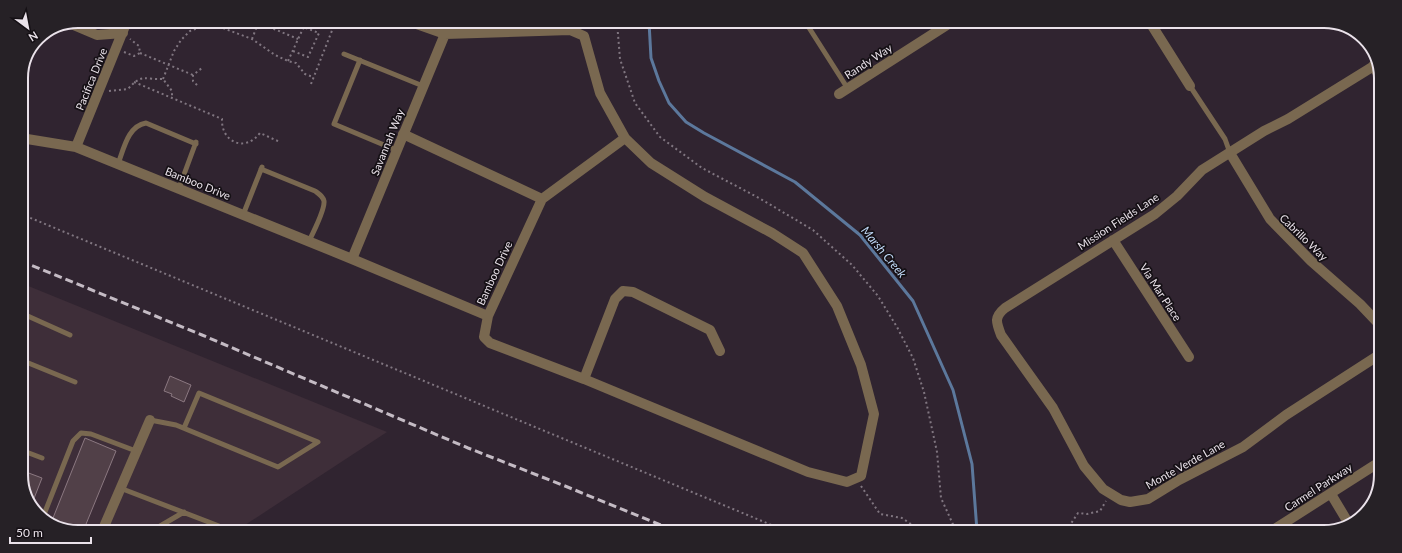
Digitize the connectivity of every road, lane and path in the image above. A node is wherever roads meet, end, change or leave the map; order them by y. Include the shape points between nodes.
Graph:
1 (80, 28) edge
2 (118, 28) edge
3 (125, 28) edge
4 (198, 28) edge
5 (223, 28) edge
6 (257, 28) edge
7 (273, 28) edge
8 (303, 28) edge
9 (306, 28) edge
10 (333, 28) edge
11 (428, 28) edge
12 (809, 28) edge
13 (942, 28) edge
14 (1154, 28) edge
15 (123, 33) junction
16 (444, 34) junction
17 (252, 39) junction
18 (298, 39) junction
19 (116, 49) junction
20 (293, 51) junction
21 (140, 53) junction
22 (344, 54) dead end
23 (360, 60) junction
24 (288, 61) junction
25 (168, 64) junction
26 (1373, 67) edge
27 (202, 68) dead end
28 (193, 75) junction
29 (313, 77) junction
30 (163, 79) junction
31 (134, 82) junction
32 (311, 84) dead end
33 (196, 85) dead end
34 (423, 86) junction
35 (1190, 86) joint
36 (100, 88) junction
37 (844, 91) joint
38 (172, 97) junction
39 (403, 134) junction
40 (625, 138) junction
41 (28, 139) edge
42 (280, 142) dead end
43 (76, 147) junction
44 (396, 150) junction
45 (1230, 153) junction
46 (118, 164) junction
47 (179, 188) junction
48 (542, 199) junction
49 (243, 214) junction
50 (28, 217) edge
51 (1113, 240) junction
52 (309, 241) junction
53 (352, 259) junction
54 (28, 315) edge
55 (488, 316) junction
56 (1374, 319) edge
57 (996, 322) joint
58 (70, 335) dead end
59 (720, 351) dead end
60 (1189, 357) dead end
61 (1374, 358) edge
62 (28, 363) edge
63 (584, 379) junction
64 (74, 382) dead end
65 (150, 420) joint
66 (184, 428) junction
67 (136, 451) junction
68 (28, 453) edge
69 (42, 458) dead end
70 (1374, 466) edge
71 (856, 478) junction
72 (120, 488) junction
73 (1111, 494) junction
74 (1331, 494) junction
75 (45, 512) edge
76 (184, 512) junction
77 (1346, 519) edge
78 (105, 525) edge
79 (162, 525) edge
80 (216, 525) edge
81 (772, 525) edge
82 (912, 525) edge
83 (1070, 525) edge
84 (1281, 525) edge

1 - 15 street via 97,35
2 - 15 street
3 - 15 street, Pacifica Drive
4 - 25 path via 190,31 181,40
5 - 17 path
6 - 17 path
7 - 18 path
8 - 18 path
9 - 20 path via 319,33 308,57
10 - 29 path
11 - 16 street
12 - 37 lane
13 - 37 street, Randy Way
14 - 35 street
15 - 19 street, Pacifica Drive
15 - 21 path via 139,46
16 - 34 street, Savannah Way
16 - 40 street via 570,30 584,36 600,93
17 - 24 path
18 - 20 path
19 - 21 path via 134,56
19 - 36 street, Pacifica Drive
20 - 24 path
21 - 25 path
22 - 23 lane
23 - 34 lane
23 - 44 lane via 334,124
24 - 29 path via 296,63 305,74
25 - 28 path
25 - 30 path
26 - 45 street, Mission Fields Lane
27 - 28 path
28 - 33 path
29 - 32 path
30 - 31 path via 142,78
30 - 38 path via 172,91
31 - 36 path via 128,89 110,91
31 - 38 path
34 - 39 street, Savannah Way
35 - 45 lane via 1225,139
36 - 43 street, Pacifica Drive
38 - 42 path via 222,119 226,135 234,142 244,144 256,139 260,133
39 - 44 street, Savannah Way
39 - 48 street
40 - 48 street, Bamboo Drive
40 - 71 street via 651,162 803,254 837,306 861,365 874,414 861,476
41 - 43 street, Bamboo Drive
43 - 46 street, Bamboo Drive
44 - 53 street, Savannah Way
45 - 51 street, Mission Fields Lane via 1202,170 1155,214
45 - 56 street, Cabrillo Way via 1270,219
46 - 47 street, Bamboo Drive
46 - 47 lane via 131,131 138,124 146,123 196,143
47 - 49 street, Bamboo Drive
48 - 55 street, Bamboo Drive
49 - 52 street, Bamboo Drive
49 - 52 lane via 261,168 316,191 322,196 324,202
50 - 81 path
51 - 57 street, Mission Fields Lane via 1005,308 998,313
51 - 60 street, Via Mar Place
52 - 53 street, Bamboo Drive
53 - 55 street, Bamboo Drive
54 - 58 lane
55 - 63 street via 484,337 490,342
57 - 73 street, Monte Verde Lane via 1001,335 1053,408 1084,466 1103,489
59 - 63 street via 710,330 633,292 623,291 615,300
61 - 73 street, Monte Verde Lane via 1286,415 1243,447 1148,499 1130,502
62 - 64 lane
63 - 71 street via 808,472 847,482
65 - 66 lane
65 - 67 street
66 - 66 lane via 278,467 318,442 199,393
67 - 72 street
67 - 75 lane via 91,434 81,433 73,441
68 - 69 lane
70 - 74 street, Carmel Parkway
71 - 82 path via 880,514 902,518
72 - 76 lane
72 - 78 street
73 - 83 path via 1100,511 1078,513
74 - 77 street
74 - 84 street, Carmel Parkway
76 - 79 lane
76 - 80 lane

